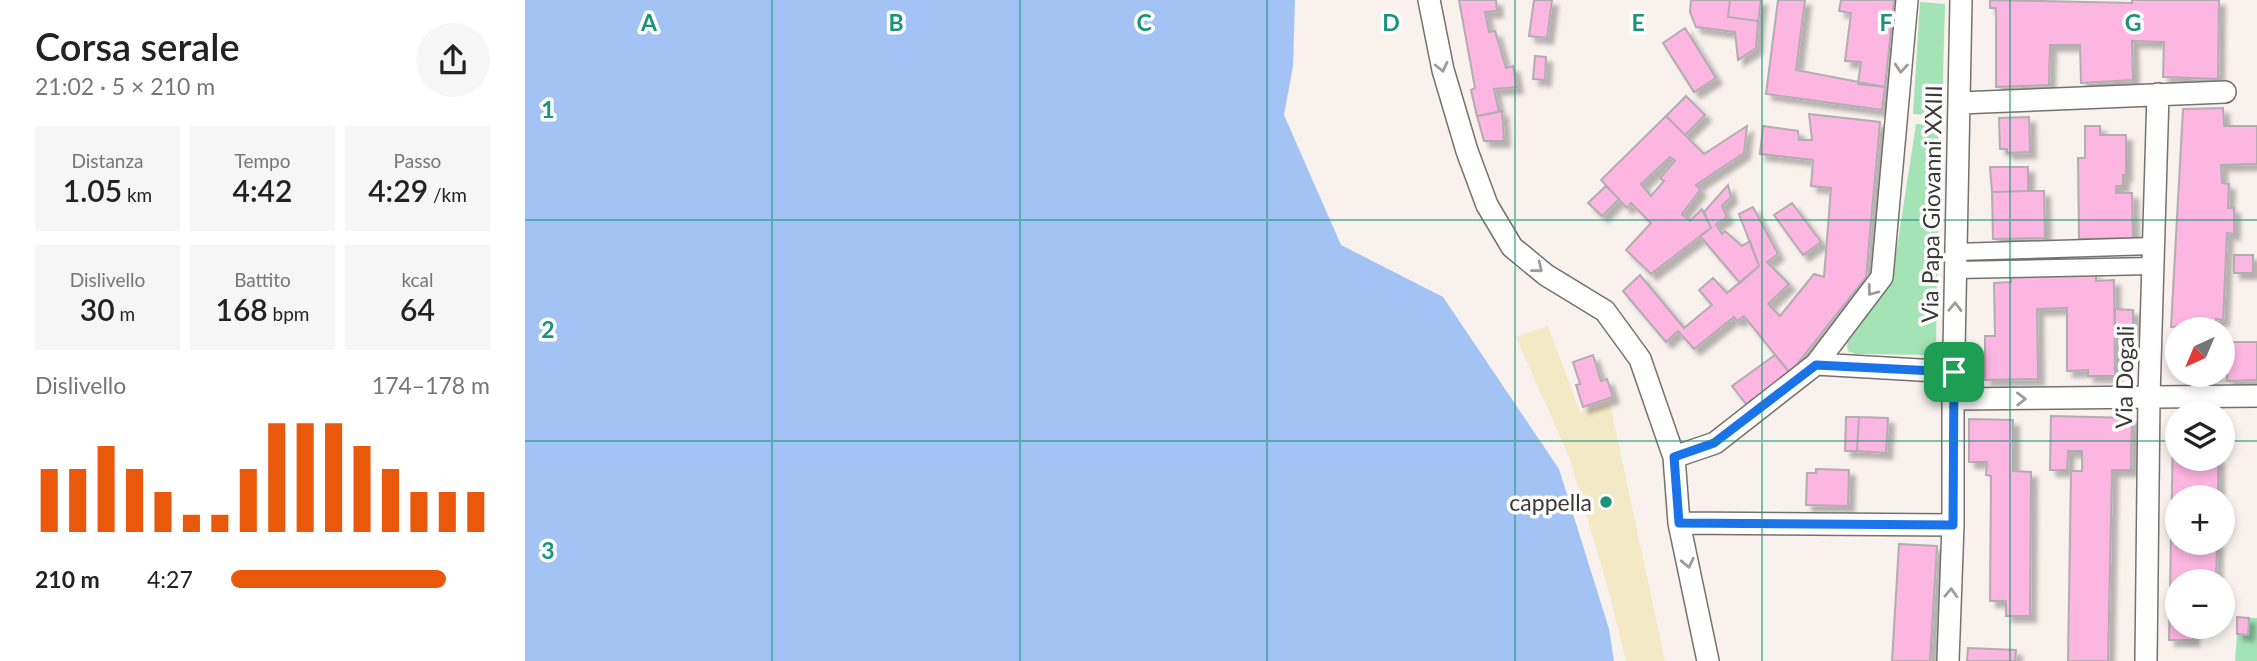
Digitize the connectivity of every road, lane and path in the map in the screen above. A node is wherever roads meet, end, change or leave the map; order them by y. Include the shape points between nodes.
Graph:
1 (1429, 0) edge
2 (1907, 0) edge
3 (1961, 0) edge
4 (2225, 92) dead end
5 (2158, 94) junction
6 (1959, 103) junction
7 (2153, 256) junction
8 (1956, 261) junction
9 (1816, 365) junction
10 (1954, 372) junction
11 (2257, 396) edge
12 (2149, 397) junction
13 (1953, 400) junction
14 (1674, 457) junction
15 (1679, 523) junction
16 (1953, 525) junction
17 (1708, 661) edge
18 (1948, 661) edge
19 (2146, 661) edge

1 -> 14 street via 1443,70 1487,205 1512,247 1546,275 1605,311 1640,359
2 -> 9 street, Via Papa Giovanni XXIII via 1882,277
3 - 6 street, Via Papa Giovanni XXIII
4 - 5 street
5 - 6 street
5 - 7 street, Via Dogali
6 - 8 street, Via Papa Giovanni XXIII
7 - 8 street
7 - 12 street, Via Dogali
10 -> 8 street, Via Papa Giovanni XXIII
9 - 10 street
9 - 14 street, Via Papa Giovanni XXIII via 1714,443
10 - 13 street, Via Papa Giovanni XXIII
11 - 12 street
13 -> 12 street
12 - 19 street, Via Dogali
13 - 16 street, Via Papa Giovanni XXIII
14 - 15 street
15 - 16 street
15 -> 17 street
18 -> 16 street, Via Papa Giovanni XXIII

